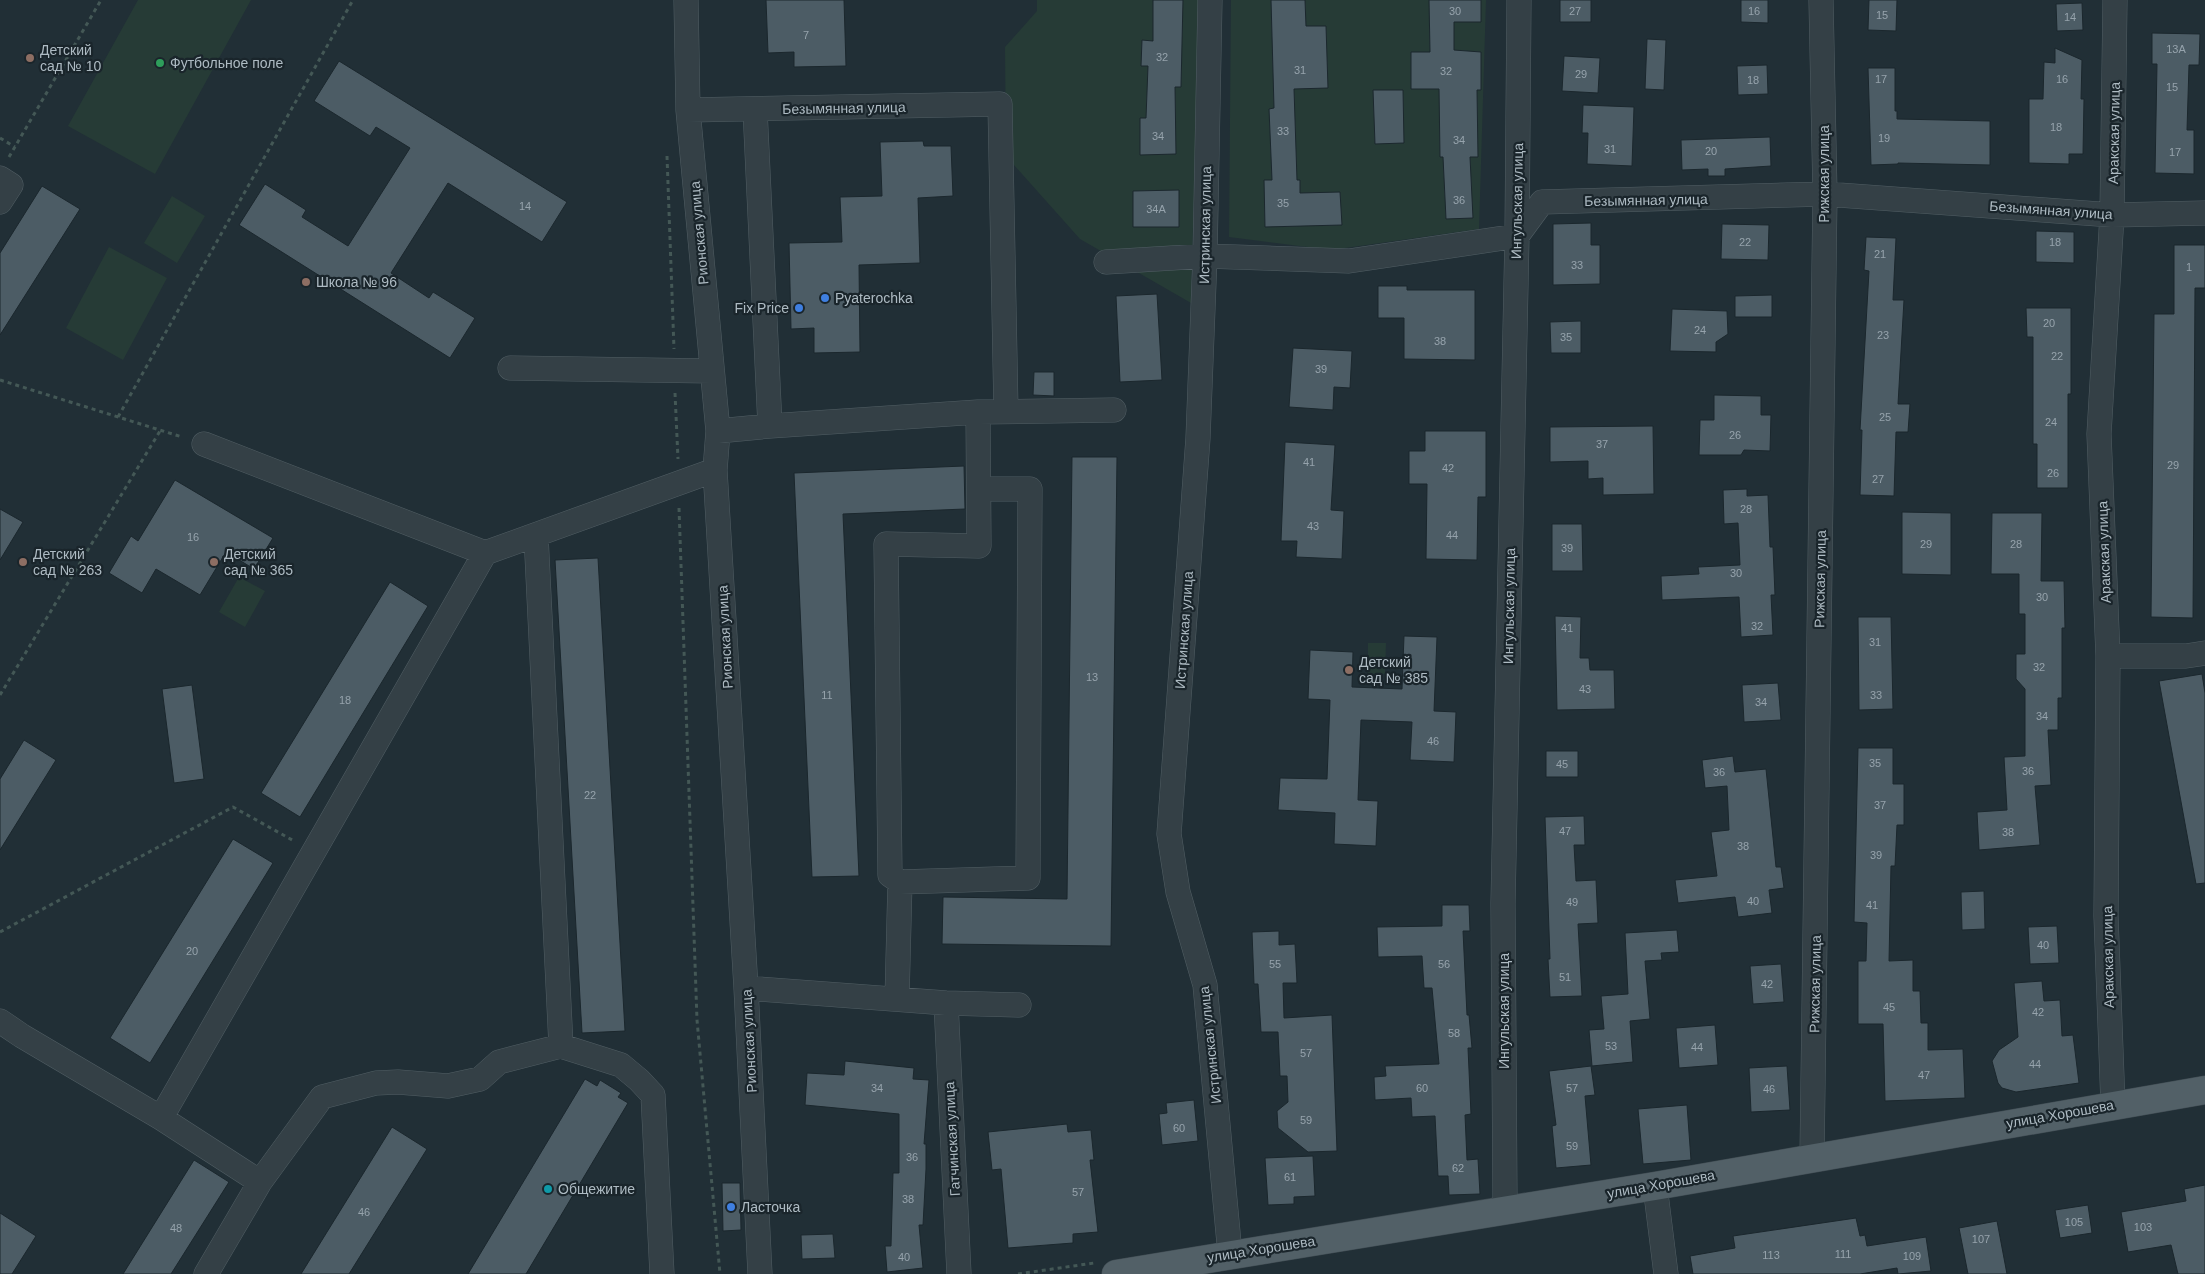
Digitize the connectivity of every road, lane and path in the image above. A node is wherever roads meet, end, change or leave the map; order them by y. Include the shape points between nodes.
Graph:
1 (101, 0) edge
2 (353, 0) edge
3 (686, 0) edge
4 (1210, 0) edge
5 (1519, 0) edge
6 (1821, 0) edge
7 (2115, 0) edge
8 (755, 109) junction
9 (688, 110) junction
10 (0, 138) edge
11 (666, 146) dead end
12 (15, 147) junction
13 (2, 171) edge
14 (1824, 194) junction
15 (0, 202) edge
16 (2205, 212) edge
17 (2112, 215) junction
18 (1517, 236) junction
19 (1205, 256) junction
20 (1106, 262) dead end
21 (510, 368) dead end
22 (674, 370) junction
23 (712, 371) junction
24 (0, 380) edge
25 (1114, 410) dead end
26 (1006, 411) junction
27 (978, 412) junction
28 (118, 417) junction
29 (770, 426) junction
30 (160, 431) junction
31 (718, 431) junction
32 (204, 444) joint
33 (715, 470) junction
34 (678, 484) junction
35 (979, 489) junction
36 (536, 535) junction
37 (484, 553) junction
38 (2205, 653) edge
39 (2108, 656) junction
40 (0, 694) edge
41 (313, 852) junction
42 (900, 882) junction
43 (0, 932) edge
44 (746, 988) junction
45 (897, 999) junction
46 (946, 1003) junction
47 (1019, 1005) dead end
48 (0, 1021) edge
49 (561, 1046) junction
50 (2205, 1090) edge
51 (2113, 1105) junction
52 (161, 1118) junction
53 (1812, 1157) junction
54 (260, 1182) junction
55 (1655, 1186) junction
56 (1499, 1210) junction
57 (1230, 1254) junction
58 (206, 1274) edge
59 (662, 1274) edge
60 (720, 1274) edge
61 (760, 1274) edge
62 (959, 1274) edge
63 (1120, 1274) edge
64 (1666, 1274) edge

1 - 12 path
2 - 28 path
3 - 9 street, Рионская улица
4 - 19 street, Истринская улица
5 - 18 street, Ингульская улица
6 - 14 street, Рижская улица
7 - 17 street, Аракская улица
8 - 9 street, Безымянная улица
8 - 26 street, Безымянная улица via 1000,104
8 - 29 street
9 - 23 street, Рионская улица
10 - 12 path
11 - 22 path
12 - 13 path
13 - 15 street via 11,184
14 - 17 street, Безымянная улица
14 - 18 street, Безымянная улица via 1542,202
14 - 53 street, Рижская улица
16 - 17 street, Безымянная улица
17 - 39 street, Аракская улица via 2099,434
18 - 19 street via 1349,260
18 - 56 street, Ингульская улица via 1503,903 1505,1200
19 - 20 street
19 - 57 street, Истринская улица via 1198,438 1170,834 1178,892 1205,985
21 - 22 street
22 - 23 street
22 - 34 path
23 - 31 street, Рионская улица
24 - 28 path
25 - 26 street
26 - 27 street
27 - 29 street
27 - 35 street
28 - 30 path
29 - 31 street
30 - 32 path
30 - 40 path
31 - 33 street, Рионская улица
32 - 37 street
33 - 34 street
33 - 44 street, Рионская улица
34 - 36 street
34 - 60 path via 698,1020
35 - 42 street via 979,546 886,544 890,875
35 - 42 street via 1030,489 1028,878
36 - 37 street
36 - 49 street
37 - 41 street
38 - 39 street
39 - 51 street, Аракская улица via 2106,916
41 - 43 path via 233,807
41 - 52 street
42 - 45 street
44 - 45 street
44 - 61 street, Рионская улица
45 - 46 street
46 - 47 street
46 - 62 street, Гатчинская улица
48 - 52 street
49 - 54 street via 499,1062 480,1078 448,1086 376,1083 322,1097
49 - 59 street via 621,1065 654,1095
50 - 51 main road, улица Хорошева
51 - 53 main road, улица Хорошева
52 - 54 street
53 - 55 main road, улица Хорошева
54 - 58 street
55 - 56 main road, улица Хорошева
55 - 64 street
56 - 57 main road, улица Хорошева
57 - 63 main road, улица Хорошева

